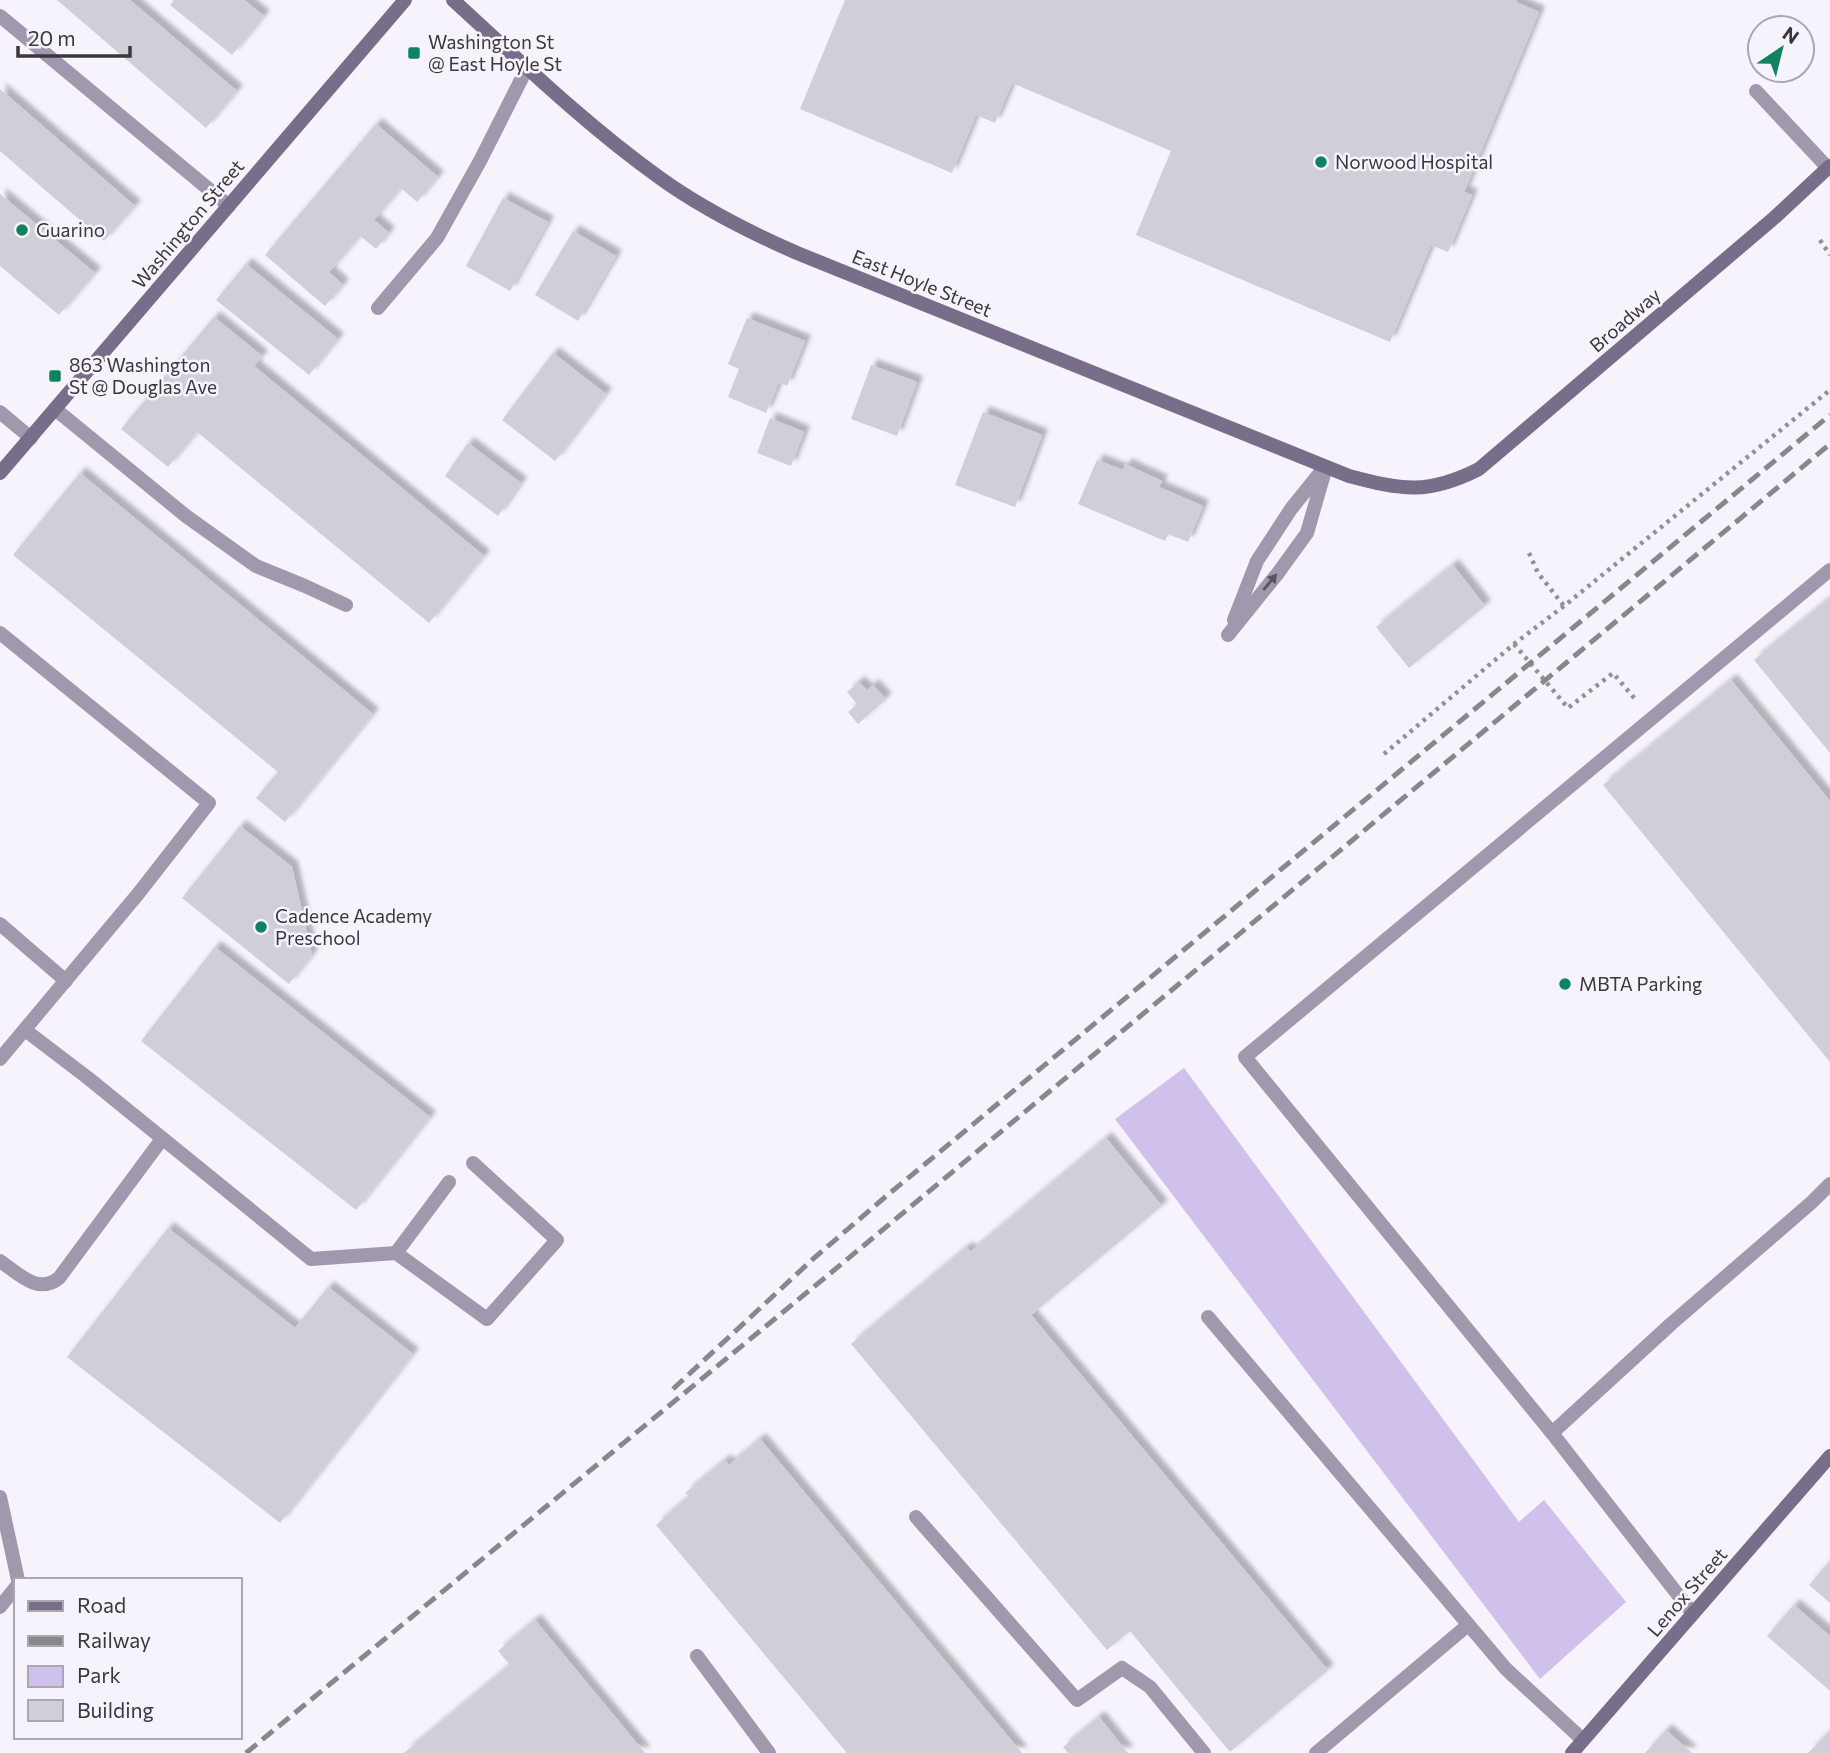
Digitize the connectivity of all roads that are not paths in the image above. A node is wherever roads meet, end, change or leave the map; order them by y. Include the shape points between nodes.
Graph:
1 (405, 0) edge
2 (453, 0) edge
3 (0, 16) edge
4 (527, 68) junction
5 (1756, 92) dead end
6 (1829, 167) edge
7 (229, 206) junction
8 (378, 307) dead end
9 (55, 409) junction
10 (0, 412) edge
11 (31, 438) junction
12 (1326, 467) junction
13 (0, 473) edge
14 (1436, 486) joint
15 (1830, 570) edge
16 (346, 605) dead end
17 (0, 633) edge
18 (0, 925) edge
19 (66, 981) junction
20 (25, 1030) junction
21 (0, 1059) edge
22 (162, 1139) junction
23 (473, 1163) dead end
24 (449, 1182) dead end
25 (1830, 1184) edge
26 (396, 1253) junction
27 (0, 1261) edge
28 (1208, 1317) dead end
29 (1552, 1433) junction
30 (1830, 1455) edge
31 (0, 1497) edge
32 (916, 1517) dead end
33 (18, 1578) edge
34 (14, 1590) edge
35 (0, 1607) edge
36 (1693, 1614) junction
37 (1468, 1625) junction
38 (697, 1656) dead end
39 (1583, 1740) junction
40 (769, 1753) edge
41 (1204, 1753) edge
42 (1316, 1753) edge
43 (1572, 1753) edge

1 - 7 street, Washington Street
2 - 4 street, East Hoyle Street
3 - 7 street
4 - 8 street via 437,238
4 - 12 street, East Hoyle Street via 661,179 750,232
5 - 6 street
6 - 14 street, Broadway via 1498,454 1479,469
7 - 9 street, Washington Street
9 - 11 street, Washington Street
9 - 16 street via 186,516 256,566
10 - 11 street
11 - 13 street, Washington Street
12 -> 12 street via 1256,561 1228,635 1307,533
12 - 14 street, East Hoyle Street via 1387,486
15 - 29 street via 1244,1057
17 - 19 street via 209,803
18 - 19 street
19 - 20 street
20 - 21 street
20 - 22 street
22 - 26 street via 311,1259
22 - 27 street via 59,1278 37,1285
23 - 26 street via 557,1240 487,1319
24 - 26 street
25 - 29 street
28 - 37 street
29 - 36 street
30 - 36 street, Lenox Street
31 - 33 street
32 - 41 street via 1077,1700 1122,1668 1150,1687
34 - 35 street
36 - 39 street, Lenox Street
37 - 39 street via 1506,1670
37 - 42 street
38 - 40 street
39 - 43 street, Lenox Street

